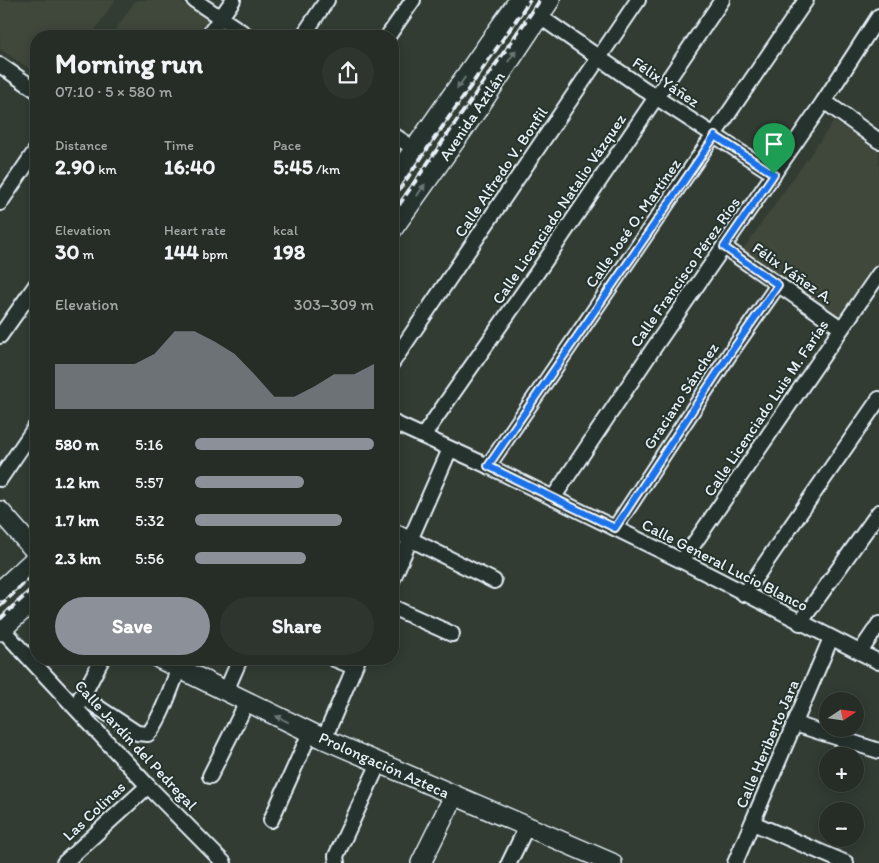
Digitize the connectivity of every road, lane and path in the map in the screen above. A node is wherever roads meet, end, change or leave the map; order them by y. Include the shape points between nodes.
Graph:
1 (194, 0) edge
2 (233, 0) edge
3 (327, 0) edge
4 (413, 0) edge
5 (519, 0) edge
6 (550, 0) edge
7 (638, 0) edge
8 (722, 0) edge
9 (806, 0) edge
10 (539, 16) junction
11 (879, 16) edge
12 (221, 18) junction
13 (212, 30) edge
14 (239, 30) edge
15 (307, 30) edge
16 (392, 30) edge
17 (598, 57) junction
18 (2, 69) edge
19 (30, 86) edge
20 (657, 98) junction
21 (824, 102) junction
22 (715, 136) junction
23 (399, 139) edge
24 (879, 140) edge
25 (415, 149) junction
26 (30, 159) edge
27 (399, 171) edge
28 (774, 174) junction
29 (0, 202) edge
30 (399, 220) edge
31 (724, 247) junction
32 (879, 274) edge
33 (778, 285) junction
34 (30, 294) edge
35 (842, 328) junction
36 (0, 336) edge
37 (399, 353) edge
38 (879, 399) edge
39 (399, 425) edge
40 (30, 435) edge
41 (423, 436) junction
42 (450, 449) junction
43 (488, 466) junction
44 (0, 479) edge
45 (553, 498) junction
46 (0, 511) edge
47 (879, 512) edge
48 (615, 528) junction
49 (399, 534) edge
50 (412, 540) junction
51 (30, 545) edge
52 (682, 562) junction
53 (30, 564) edge
54 (399, 567) edge
55 (494, 580) dead end
56 (0, 592) edge
57 (744, 594) junction
58 (30, 603) edge
59 (399, 610) edge
60 (800, 623) junction
61 (879, 624) edge
62 (1, 630) edge
63 (452, 634) dead end
64 (831, 638) junction
65 (860, 652) junction
66 (30, 657) edge
67 (879, 662) edge
68 (39, 665) edge
69 (99, 665) edge
70 (173, 665) edge
71 (237, 665) edge
72 (355, 665) edge
73 (179, 668) junction
74 (226, 691) junction
75 (79, 702) junction
76 (247, 702) junction
77 (795, 724) junction
78 (317, 736) junction
79 (879, 751) edge
80 (379, 763) junction
81 (210, 776) dead end
82 (148, 786) junction
83 (454, 796) junction
84 (271, 820) dead end
85 (753, 823) junction
86 (527, 826) junction
87 (604, 861) edge
88 (64, 863) edge
89 (224, 863) edge
90 (337, 863) edge
91 (421, 863) edge
92 (509, 863) edge
93 (735, 863) edge
94 (846, 863) edge

1 - 12 street
2 - 12 street
3 - 15 street
4 - 16 street
5 -> 25 street, Avenida Aztlán
6 - 10 street, Avenida Aztlán
7 - 17 street, Calle Alfredo V. Bonfil
8 - 20 street, Calle Licenciado Natalio Vázquez
9 - 22 street, Calle José O. Martínez
10 - 17 street, Félix Yáñez
30 -> 10 street, Avenida Aztlán
11 - 21 street, Calle Francisco Pérez Ríos
12 - 13 street
12 - 14 street
17 - 20 street, Félix Yáñez
17 - 37 street, Calle Alfredo V. Bonfil
18 - 19 street
20 - 22 street, Félix Yáñez
20 - 41 street, Calle Licenciado Natalio Vázquez
21 - 24 street
21 - 28 street, Calle Francisco Pérez Ríos
22 - 28 street, Félix Yáñez
22 - 43 street, Calle José O. Martínez
23 - 25 street
25 - 27 street, Avenida Aztlán
26 - 29 street
28 - 31 street, Calle Francisco Pérez Ríos
31 - 33 street, Félix Yáñez A.
31 - 45 street, Calle Francisco Pérez Ríos
32 - 35 street, Calle Licenciado Luis M. Farías
33 - 35 street, Félix Yáñez A.
33 - 48 street, Graciano Sánchez
34 - 36 street
35 - 52 street, Calle Licenciado Luis M. Farías
38 - 57 street
39 - 41 street, Calle General Lucio Blanco
40 - 44 street
41 - 42 street, Calle General Lucio Blanco
42 - 43 street, Calle General Lucio Blanco
42 - 50 street
43 - 45 street, Calle General Lucio Blanco
45 - 48 street, Calle General Lucio Blanco
46 - 51 street
47 - 60 street
48 - 52 street, Calle General Lucio Blanco
49 - 50 street
50 - 54 street
50 - 55 street
52 - 57 street, Calle General Lucio Blanco
53 - 56 street
57 - 60 street, Calle General Lucio Blanco
58 - 62 street
59 - 63 street
60 - 64 street, Calle General Lucio Blanco
61 - 65 street
62 - 66 street, Calle Jardín del Pedregal
64 - 65 street, Calle General Lucio Blanco
64 - 77 street, Calle Heriberto Jara
65 - 67 street, Calle General Lucio Blanco
68 - 75 street, Calle Jardín del Pedregal
69 - 75 street
70 - 73 street, Prolongación Azteca
71 - 74 street
72 - 78 street
73 - 74 street, Prolongación Azteca
73 - 75 street via 148,734 137,733
74 - 76 street, Prolongación Azteca
75 - 82 street, Calle Jardín del Pedregal
78 -> 76 street, Prolongación Azteca
76 - 81 street
77 - 79 street
77 - 85 street, Calle Heriberto Jara
78 - 80 street, Prolongación Azteca
78 - 84 street
80 - 83 street, Prolongación Azteca
80 - 90 street via 336,856
82 - 88 street, Las Colinas
82 - 89 street, Calle Jardín del Pedregal
83 - 86 street, Prolongación Azteca
83 - 91 street
85 - 93 street, Calle Heriberto Jara
85 - 94 street
86 - 87 street, Prolongación Azteca
86 - 92 street

